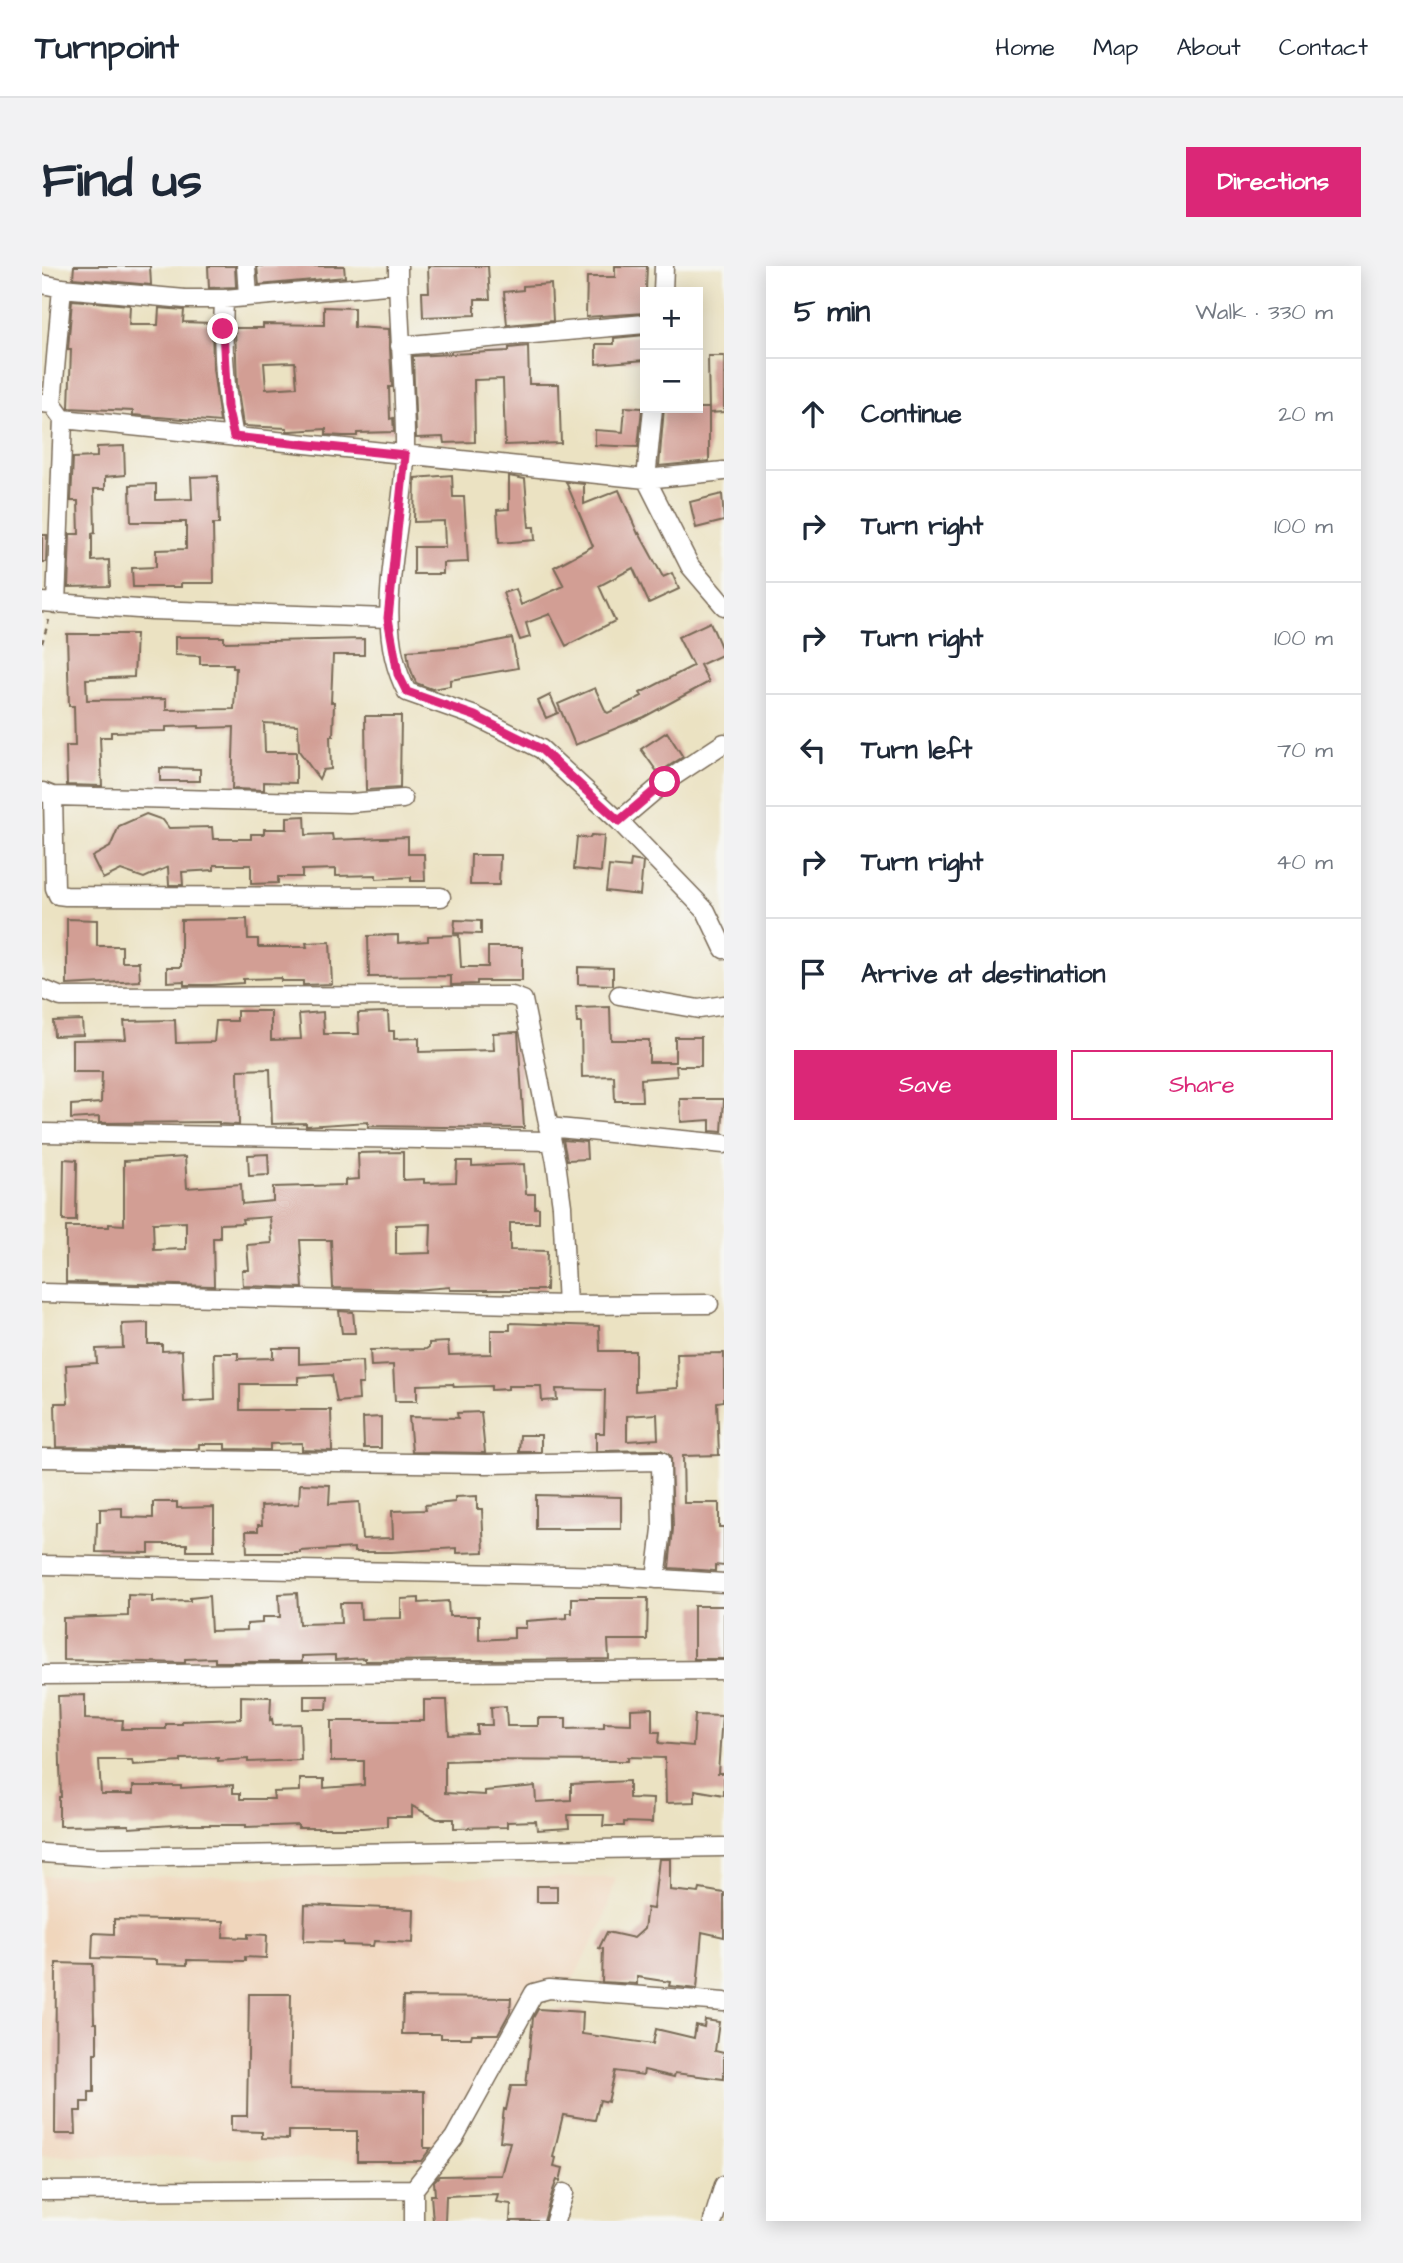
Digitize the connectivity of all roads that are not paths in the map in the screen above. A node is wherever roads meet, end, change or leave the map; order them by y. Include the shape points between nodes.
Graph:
1 (246, 266) edge
2 (664, 266) edge
3 (398, 275) edge
4 (42, 284) edge
5 (663, 287) edge
6 (62, 288) junction
7 (248, 296) junction
8 (224, 299) junction
9 (640, 324) edge
10 (400, 346) junction
11 (47, 404) edge
12 (653, 413) edge
13 (63, 419) junction
14 (234, 437) junction
15 (405, 455) junction
16 (724, 471) edge
17 (646, 479) junction
18 (50, 574) edge
19 (723, 601) edge
20 (49, 603) edge
21 (388, 618) junction
22 (724, 743) edge
23 (48, 794) edge
24 (402, 799) dead end
25 (619, 821) junction
26 (441, 897) dead end
27 (724, 949) edge
28 (42, 989) edge
29 (619, 995) dead end
30 (724, 1005) edge
31 (42, 1133) edge
32 (549, 1134) junction
33 (724, 1144) edge
34 (42, 1293) edge
35 (709, 1304) dead end
36 (567, 1306) junction
37 (42, 1458) edge
38 (42, 1565) edge
39 (656, 1579) junction
40 (724, 1583) edge
41 (724, 1670) edge
42 (42, 1675) edge
43 (724, 1847) edge
44 (42, 1853) edge
45 (724, 2002) edge
46 (724, 2185) edge
47 (414, 2189) junction
48 (42, 2191) edge
49 (564, 2193) dead end
50 (414, 2221) edge
51 (555, 2221) edge
52 (713, 2221) edge

1 - 7 street
2 - 5 street
3 - 7 street
3 - 10 street
4 - 6 street
6 - 8 street
6 - 11 street
7 - 8 street
8 - 14 street via 224,368
9 - 10 street
10 - 15 street
11 - 13 street
12 - 17 street
13 - 14 street
13 - 18 street
14 - 15 street
15 - 17 street
15 - 21 street
16 - 17 street
17 - 19 street via 690,566
18 - 20 street
20 - 21 street
21 - 25 street via 398,674 407,692 475,716 541,749
22 - 25 street via 665,782
23 - 24 street via 349,803
23 - 26 street via 58,895
25 - 27 street via 706,911
28 - 32 street via 61,997 512,996 523,1000
29 - 30 street via 699,1009
31 - 32 street
32 - 33 street
32 - 36 street via 562,1206
34 - 36 street
35 - 36 street
37 - 39 street via 486,1464 661,1461 662,1528
38 - 39 street
39 - 40 street
41 - 42 street
43 - 44 street via 101,1857
45 - 47 street via 549,1989 534,1993 454,2138
46 - 52 street
47 - 48 street
47 - 50 street
49 - 51 street

